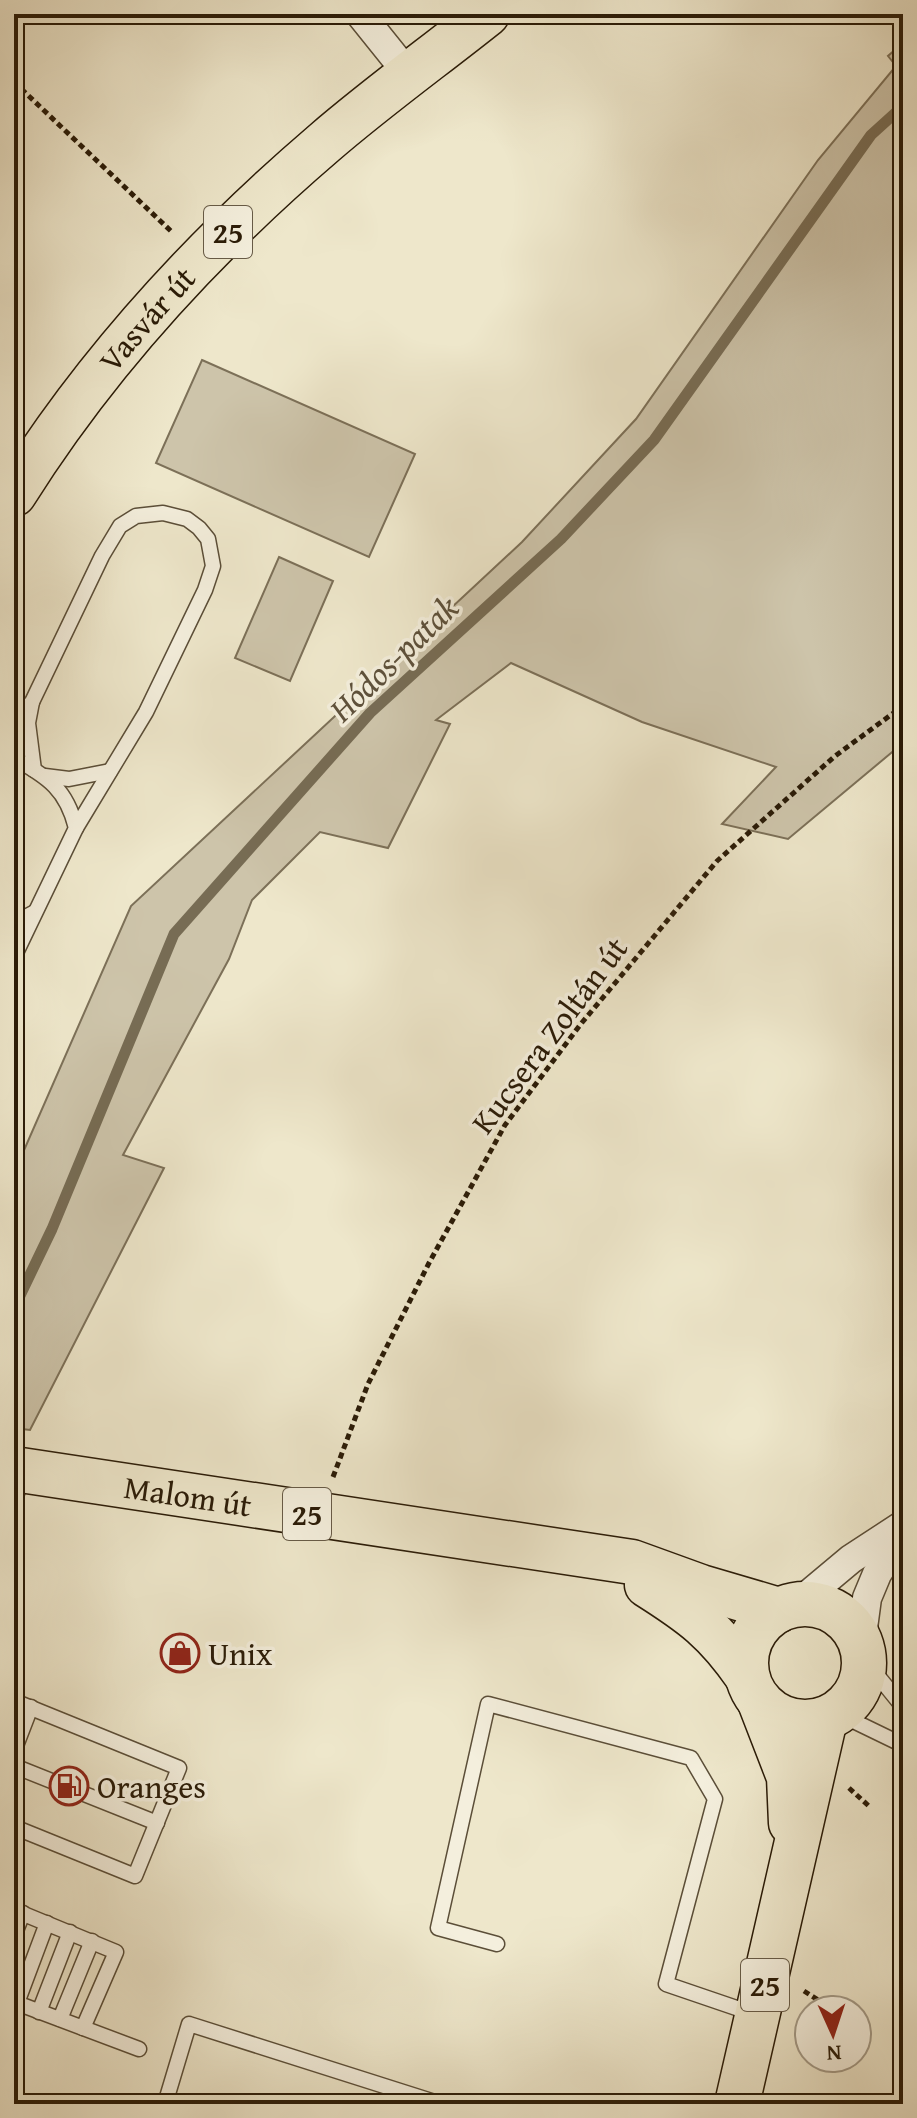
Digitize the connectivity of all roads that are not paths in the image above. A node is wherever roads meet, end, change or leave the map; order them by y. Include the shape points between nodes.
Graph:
1 (360, 14) edge
2 (487, 14) edge
3 (409, 75) junction
4 (14, 494) edge
5 (32, 702) junction
6 (14, 719) edge
7 (14, 758) edge
8 (110, 771) junction
9 (40, 773) junction
10 (76, 828) junction
11 (36, 912) junction
12 (14, 923) edge
13 (14, 957) edge
14 (18, 1480) edge
15 (903, 1525) edge
16 (903, 1533) edge
17 (601, 1557) junction
18 (788, 1607) junction
19 (863, 1651) junction
20 (754, 1689) junction
21 (14, 1701) edge
22 (31, 1707) junction
23 (903, 1707) edge
24 (831, 1716) junction
25 (903, 1745) edge
26 (14, 1751) edge
27 (14, 1766) edge
28 (157, 1823) junction
29 (14, 1827) edge
30 (793, 1865) junction
31 (18, 1912) edge
32 (47, 1923) junction
33 (70, 1932) junction
34 (14, 1936) edge
35 (92, 1941) junction
36 (497, 1944) dead end
37 (15, 2002) edge
38 (39, 2012) junction
39 (758, 2016) junction
40 (60, 2019) junction
41 (83, 2028) junction
42 (139, 2049) dead end
43 (165, 2104) edge
44 (441, 2104) edge
45 (737, 2104) edge

1 - 3 street
2 - 3 main road, Vasvár út / 25
3 - 4 main road, Vasvár út / 25 via 324,142 195,263 79,400
5 - 6 lane
5 - 8 lane via 120,526 136,516 163,513 199,528 208,539 213,566 205,590 146,712
5 - 9 lane via 28,723
7 - 9 lane
8 - 9 lane via 69,779
8 - 10 lane
9 - 10 lane via 61,791
10 - 11 lane
11 - 12 lane
11 - 13 lane
14 - 17 main road, Malom út / 25 via 319,1515
15 - 18 street
16 - 19 street via 867,1598
17 - 18 main road, Malom út / 25
17 - 20 main road, Malom út / 25 via 707,1627 726,1645
18 - 19 main road, 25 via 817,1605 836,1612 851,1625
18 - 20 main road, 25 via 763,1621 752,1637 747,1656
19 - 23 lane
19 - 24 main road, 25 via 858,1690
20 - 24 main road, 25 via 774,1713 790,1720
20 - 30 main road, 25 via 789,1777
21 - 22 lane
22 - 26 lane
22 - 28 lane via 179,1768
24 - 25 lane
24 - 30 main road, 25
27 - 28 lane
28 - 29 lane via 135,1876
30 - 39 main road, 25
31 - 32 lane
31 - 34 lane
32 - 33 lane
32 - 37 lane
33 - 35 lane
33 - 38 lane
35 - 40 lane
35 - 41 lane via 116,1952
36 - 39 lane via 438,1928 488,1704 691,1758 715,1799 666,1984
37 - 38 lane
38 - 40 lane
39 - 45 main road, 25
40 - 41 lane
41 - 42 lane
43 - 44 lane via 189,2024

